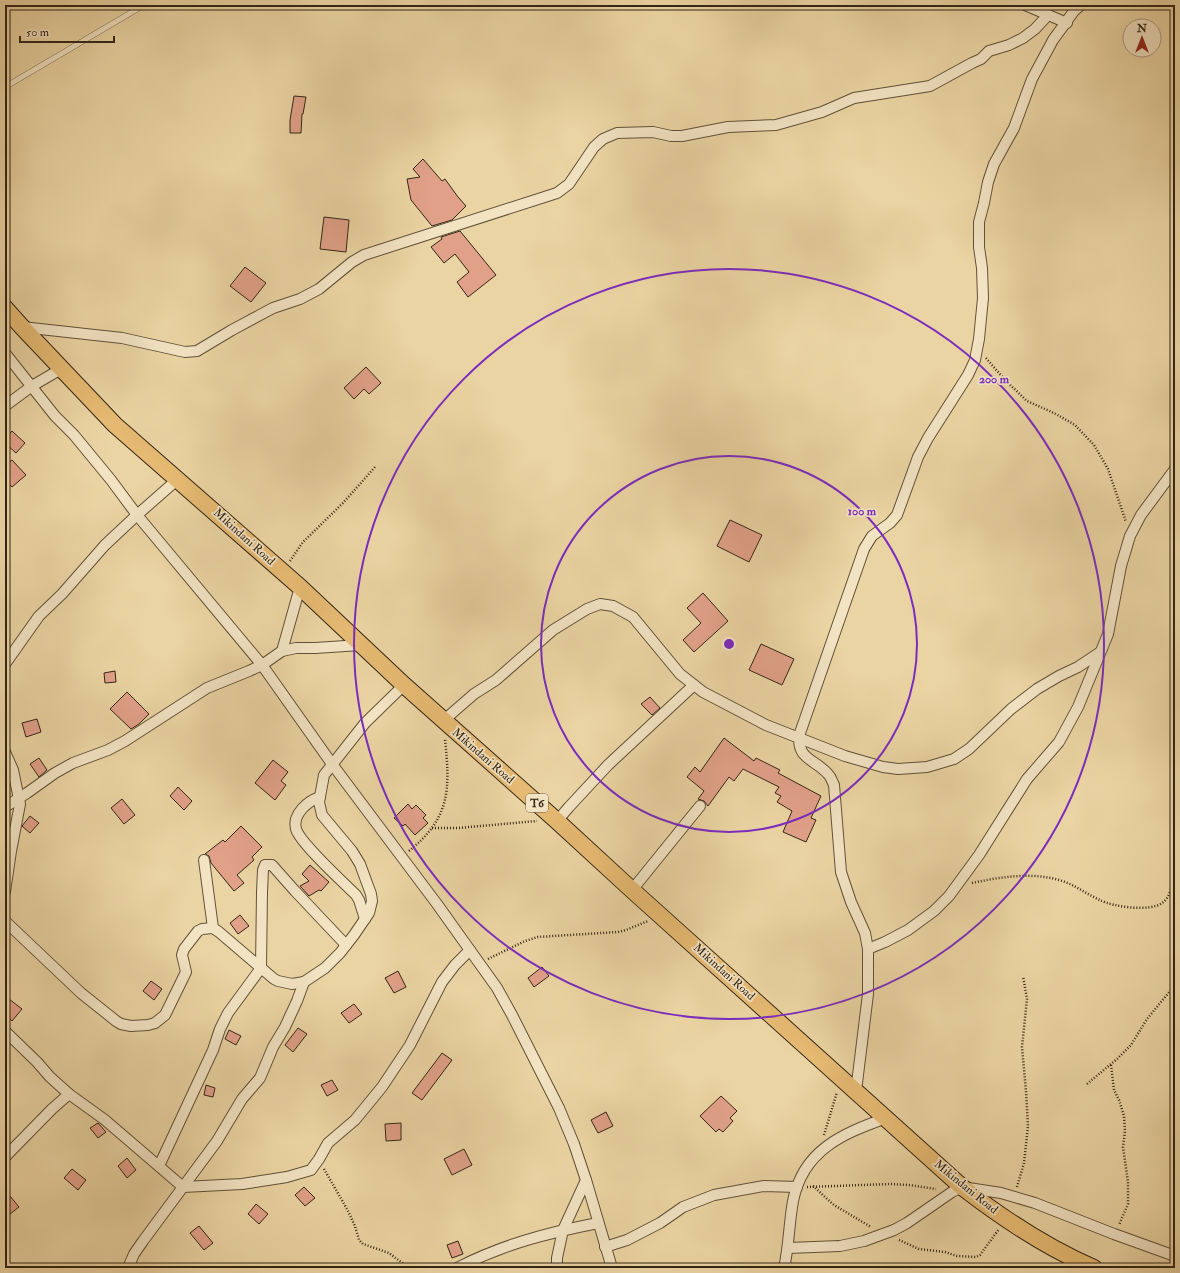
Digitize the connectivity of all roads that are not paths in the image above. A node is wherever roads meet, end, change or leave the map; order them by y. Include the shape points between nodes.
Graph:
1 (144, 5) edge
2 (1025, 5) edge
3 (1081, 5) edge
4 (1048, 15) junction
5 (1067, 22) junction
6 (5, 87) edge
7 (7, 312) edge
8 (22, 327) junction
9 (5, 353) edge
10 (61, 369) junction
11 (32, 386) junction
12 (5, 406) edge
13 (1175, 469) edge
14 (178, 479) junction
15 (136, 515) junction
16 (300, 587) junction
17 (361, 645) junction
18 (282, 651) junction
19 (1099, 653) junction
20 (5, 664) edge
21 (262, 665) junction
22 (404, 685) junction
23 (694, 685) junction
24 (443, 721) junction
25 (799, 738) junction
26 (5, 752) edge
27 (332, 764) junction
28 (320, 797) junction
29 (20, 798) junction
30 (700, 806) dead end
31 (5, 807) edge
32 (557, 821) junction
33 (204, 860) dead end
34 (632, 890) junction
35 (5, 892) edge
36 (365, 919) junction
37 (5, 921) edge
38 (213, 928) junction
39 (346, 945) junction
40 (868, 949) junction
41 (470, 950) junction
42 (261, 968) junction
43 (304, 982) junction
44 (5, 1031) edge
45 (856, 1091) junction
46 (69, 1094) junction
47 (886, 1118) junction
48 (5, 1157) edge
49 (159, 1166) junction
50 (586, 1180) junction
51 (183, 1187) junction
52 (797, 1187) junction
53 (957, 1189) junction
54 (598, 1223) junction
55 (563, 1230) junction
56 (605, 1247) junction
57 (788, 1248) junction
58 (1175, 1256) edge
59 (1072, 1264) edge
60 (128, 1268) edge
61 (457, 1268) edge
62 (557, 1268) edge
63 (612, 1268) edge
64 (784, 1268) edge
65 (1094, 1268) edge

1 - 6 lane
2 - 4 street
3 - 5 street via 1074,10
4 - 5 street
4 - 8 street via 1023,38 989,51 981,59 930,86 854,98 822,112 776,125 728,127 682,136 653,132 617,133 609,136 598,142 569,184 557,192 364,255 319,289 273,308 197,351 185,352 122,338
5 - 25 street via 1053,40 1032,79 1014,128 994,164 988,182 979,222 984,298 975,360 918,457 897,515 872,536 864,549
7 - 8 highway, Mikindani Road / T6
8 - 10 highway, Mikindani Road / T6
9 - 11 street
10 - 11 street
10 - 14 highway, Mikindani Road / T6 via 115,425
11 - 12 street
11 - 15 street via 111,480
13 - 19 street via 1140,514 1130,536 1121,566 1108,634
14 - 15 street
14 - 16 highway, Mikindani Road / T6
15 - 20 street via 40,616
15 - 21 street
16 - 17 highway, Mikindani Road / T6
16 - 18 street
17 - 18 street
17 - 22 highway, Mikindani Road / T6
18 - 21 street
19 - 25 street via 1037,689 1011,709 970,749 954,759 927,767 898,769 877,766
19 - 40 street via 1093,674 1059,742 1027,779 949,896 921,921 897,936
21 - 27 street
21 - 29 street via 207,688 125,741 55,772
22 - 24 highway, Mikindani Road / T6
22 - 27 street via 365,723
23 - 24 street via 680,674 633,617 613,606 600,604 586,609 553,630 496,680 474,694
23 - 25 street via 745,715
23 - 32 street via 608,765
24 - 32 highway, Mikindani Road / T6
25 - 40 street via 805,756 827,773 834,785 841,872 865,933
26 - 29 street via 13,770
27 - 28 street via 324,775
27 - 41 street
28 - 36 street via 320,810 324,819 352,851 368,883 372,901
28 - 36 street via 304,807 296,823 297,830 309,847 356,895
29 - 31 street
29 - 35 street
30 - 34 street
32 - 34 highway, Mikindani Road / T6
33 - 38 street
34 - 45 highway, Mikindani Road / T6
36 - 39 street
37 - 38 street via 81,993 116,1021 131,1026 155,1023 165,1015 186,972 182,955 184,948 198,931
38 - 42 street
39 - 42 street via 272,865 266,864 263,870
39 - 43 street via 325,968
40 - 45 street via 867,1002
41 - 50 street via 497,988 559,1108
41 - 51 street via 442,982 410,1045 382,1087 355,1120 328,1143 309,1171 242,1184
42 - 43 street via 278,981 292,984
42 - 49 street via 228,1013
43 - 51 street via 298,1001 273,1047 260,1078 242,1099 217,1141
44 - 46 street
45 - 47 highway, Mikindani Road / T6
46 - 48 street
46 - 49 street via 105,1120
47 - 52 street via 855,1129 822,1149 801,1177
47 - 53 highway, Mikindani Road / T6
49 - 51 street
50 - 54 street
50 - 55 street
51 - 60 street via 134,1254
52 - 56 street via 764,1186 714,1195 683,1207 660,1223 634,1236
52 - 57 street
53 - 57 street via 907,1223 864,1241 840,1246
53 - 58 street via 1001,1193 1036,1203
53 - 59 highway, Mikindani Road / T6
54 - 55 street
54 - 56 street
55 - 61 street via 509,1245
55 - 62 street
56 - 63 street
57 - 64 street
59 - 65 highway, Mikindani Road / T6

